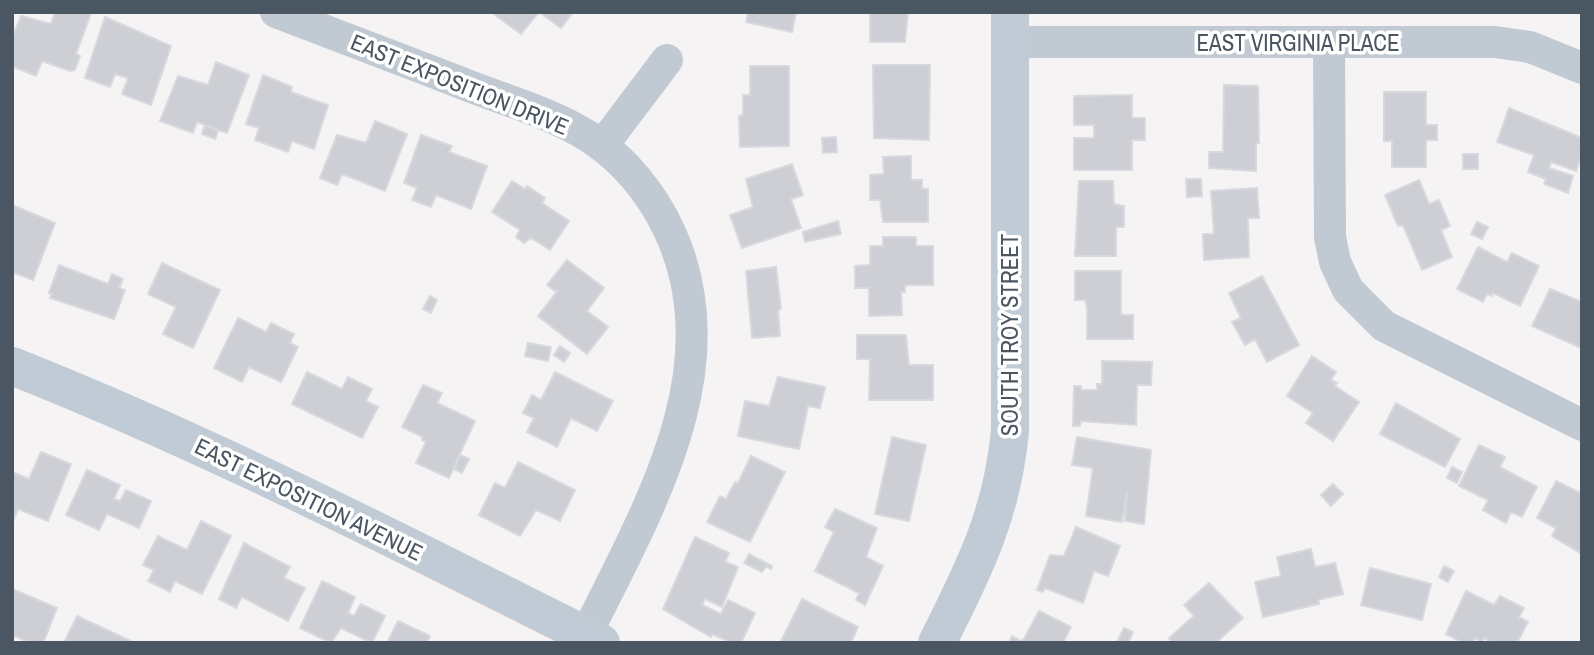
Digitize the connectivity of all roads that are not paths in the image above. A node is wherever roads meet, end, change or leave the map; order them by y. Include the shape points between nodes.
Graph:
1 (276, 12) edge
2 (1010, 27) edge
3 (1329, 42) junction
4 (667, 60) dead end
5 (1582, 68) edge
6 (602, 146) junction
7 (12, 366) edge
8 (1582, 425) edge
9 (594, 639) edge
10 (937, 643) edge

1 - 6 street, EAST EXPOSITION DRIVE via 560,121
2 - 3 street, EAST VIRGINIA PLACE
2 - 10 street, SOUTH TROY STREET via 1007,467 982,552
3 - 5 street, EAST VIRGINIA PLACE via 1496,42 1530,47
3 - 8 street via 1330,237 1335,262 1349,290 1384,326
4 - 6 street
6 - 9 street, EAST EXPOSITION DRIVE via 640,183 661,213 676,246 691,316 684,407 659,487
7 - 9 street, EAST EXPOSITION AVENUE via 116,407 270,478

